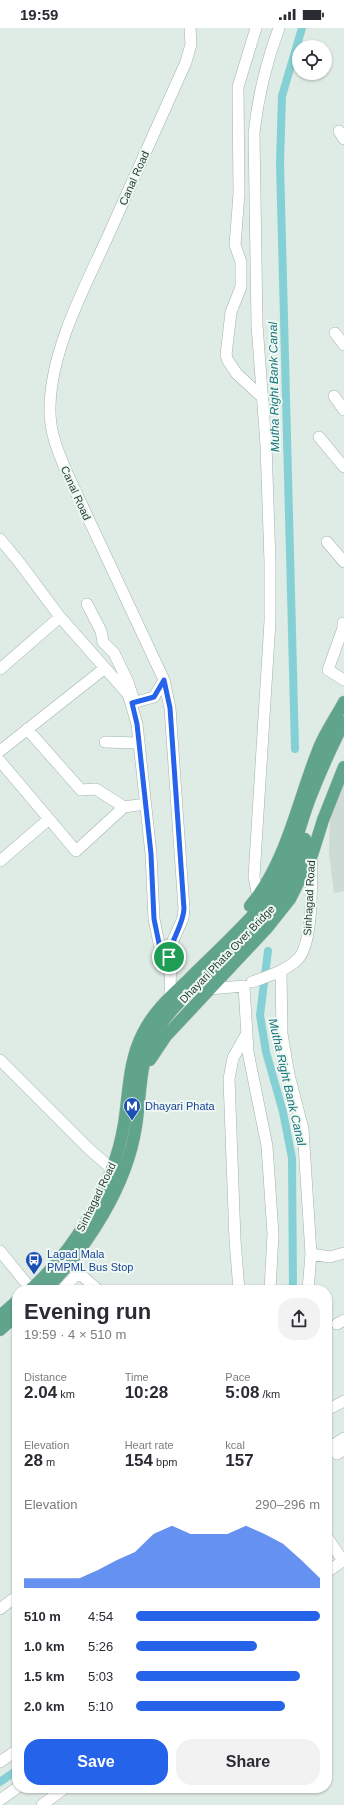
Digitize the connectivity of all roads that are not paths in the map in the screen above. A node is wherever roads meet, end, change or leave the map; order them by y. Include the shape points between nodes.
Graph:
1 (190, 28) edge
2 (256, 28) edge
3 (279, 28) edge
4 (335, 333) dead end
5 (344, 345) edge
6 (334, 396) dead end
7 (262, 397) junction
8 (344, 410) edge
9 (319, 437) dead end
10 (344, 467) edge
11 (0, 539) edge
12 (327, 542) dead end
13 (344, 562) edge
14 (87, 604) dead end
15 (60, 617) junction
16 (343, 623) dead end
17 (105, 668) junction
18 (0, 669) edge
19 (164, 680) junction
20 (344, 680) edge
21 (344, 702) edge
22 (132, 703) junction
23 (344, 722) edge
24 (27, 729) junction
25 (344, 740) edge
26 (105, 742) dead end
27 (139, 743) junction
28 (0, 751) edge
29 (0, 761) edge
30 (344, 768) edge
31 (145, 804) junction
32 (124, 807) junction
33 (49, 819) junction
34 (302, 851) junction
35 (0, 862) edge
36 (258, 897) junction
37 (170, 962) junction
38 (281, 971) junction
39 (248, 984) junction
40 (183, 985) junction
41 (210, 989) junction
42 (170, 996) junction
43 (247, 1033) junction
44 (0, 1060) edge
45 (142, 1075) junction
46 (111, 1168) junction
47 (0, 1252) edge
48 (344, 1253) edge
49 (311, 1254) junction
50 (69, 1264) junction
51 (78, 1273) junction
52 (26, 1285) edge
53 (35, 1285) edge
54 (50, 1285) edge
55 (67, 1285) edge
56 (92, 1285) edge
57 (239, 1285) edge
58 (270, 1285) edge
59 (308, 1285) edge
60 (12, 1305) edge
61 (0, 1316) edge
62 (12, 1319) edge
63 (0, 1330) edge
64 (344, 1401) edge
65 (332, 1407) edge
66 (344, 1438) edge
67 (332, 1446) edge
68 (332, 1544) edge
69 (343, 1561) edge
70 (332, 1569) edge
71 (12, 1600) edge
72 (0, 1609) edge
73 (12, 1754) edge
74 (0, 1762) edge
75 (12, 1792) edge
76 (58, 1793) edge
77 (0, 1800) edge
78 (42, 1805) edge

1 - 19 street, Canal Road via 191,44 186,62 78,304 61,348 50,407 53,439 67,473
2 - 7 street via 238,86 239,194 235,245 241,262 241,277 231,312 226,355 237,374
3 - 7 street via 263,75 254,133 257,325
4 - 5 street
6 - 8 street
7 - 36 street via 270,562 270,621 254,878
9 - 10 street
11 - 15 street
12 - 13 street
14 - 22 street via 105,645 114,653 128,682
15 - 17 street
15 - 18 street
16 - 20 street via 328,670
17 - 22 street via 128,694
17 - 24 street
19 - 22 street via 154,697
19 - 37 street, Canal Road via 170,708 184,909 183,918 171,945
21 - 36 main road via 317,751 278,861
22 - 27 street
23 - 34 main road, Dhayari Phata Over Bridge via 310,798
24 - 28 street
24 - 32 street via 81,790 96,789
25 - 34 main road, Dhayari Phata Over Bridge via 317,801
26 - 27 street
27 - 31 street
29 - 33 street
30 - 34 main road via 323,820
31 - 32 street
31 - 37 street via 151,854 154,919 160,948
32 - 33 street via 76,851
33 - 35 street
34 - 38 street, Sinhagad Road via 308,935 299,958
34 - 40 main road, Dhayari Phata Over Bridge via 288,866 270,896
34 - 41 main road via 290,899 267,928
34 - 45 main road, Dhayari Phata Over Bridge via 286,888 265,916 164,1018 153,1037
36 - 40 main road via 189,968
37 - 42 street, Canal Road
38 - 39 street, Sinhagad Road
38 - 49 street via 282,1034 289,1075 304,1129
39 - 41 street, Sinhagad Road
39 - 43 street
40 - 42 main road, Sinhagad Road
41 - 45 main road via 166,1036
42 - 46 main road, Sinhagad Road via 148,1024 131,1065 124,1125
43 - 57 street via 233,1058 229,1079
43 - 58 street via 248,1052 267,1146 273,1234
44 - 46 street via 84,1145
45 - 50 main road, Sinhagad Road via 136,1126 128,1160 97,1223
46 - 53 main road, Sinhagad Road via 76,1238
47 - 52 street
48 - 49 street via 330,1257
49 - 59 street
50 - 51 street
50 - 54 main road, Sinhagad Road
51 - 55 street
51 - 56 street
60 - 61 main road
62 - 63 main road
64 - 65 street
66 - 67 street
68 - 69 street
69 - 70 street
71 - 72 street
73 - 74 street
75 - 77 street
76 - 78 street

